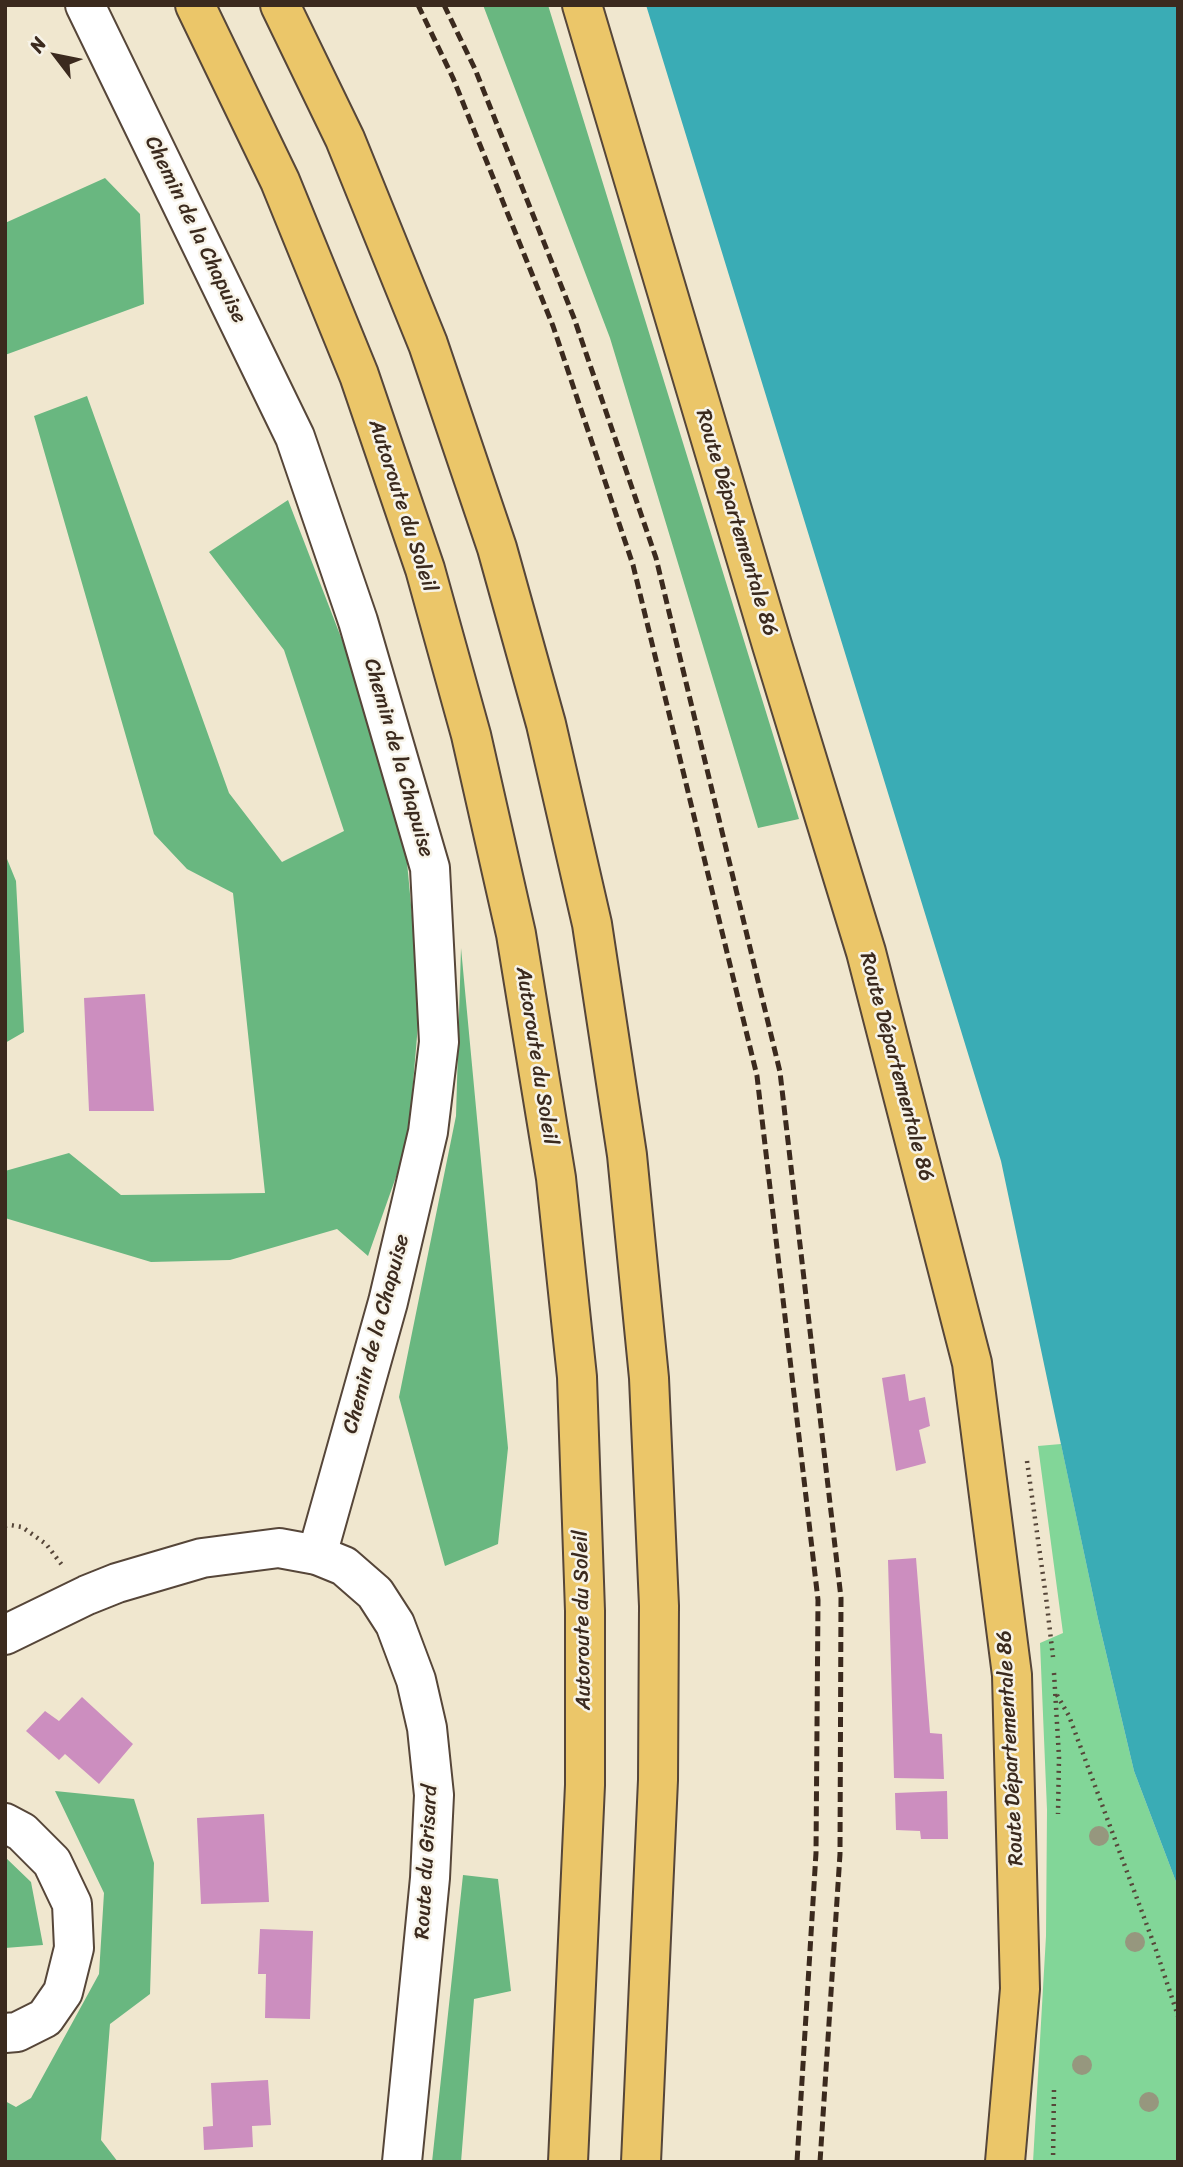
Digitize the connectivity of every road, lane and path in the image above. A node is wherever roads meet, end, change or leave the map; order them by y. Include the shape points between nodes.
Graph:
1 (85, 5) edge
2 (195, 5) edge
3 (280, 5) edge
4 (582, 5) edge
5 (5, 1527) edge
6 (317, 1555) junction
7 (87, 1595) junction
8 (5, 1634) edge
9 (1056, 1694) dead end
10 (5, 1823) edge
11 (1178, 2016) edge
12 (5, 2033) edge
13 (402, 2162) edge
14 (568, 2162) edge
15 (641, 2162) edge
16 (1005, 2162) edge

1 - 6 street, Chemin de la Chapuise via 295,437 358,621 429,867 439,1042 428,1132 388,1302
2 - 14 main road, Autoroute du Soleil via 280,181 359,375 425,569 471,735 516,934 556,1178 577,1377 585,1785
3 - 15 main road via 345,139 428,344 497,548 546,724 592,924 627,1154 649,1378 658,1579 658,1780
4 - 16 main road, Route Départementale 86 via 866,952 972,1363 1012,1675 1020,1989
5 - 7 path via 22,1527 46,1544
6 - 7 street, Route du Grisard via 279,1548 202,1558
6 - 13 street, Route du Grisard via 344,1566 375,1593 395,1624 427,1728 434,1795 430,1878
7 - 8 street, Route du Grisard
9 - 11 path via 1069,1716
10 - 12 street via 22,1832 52,1862 72,1903 74,1948 63,1992 45,2018

